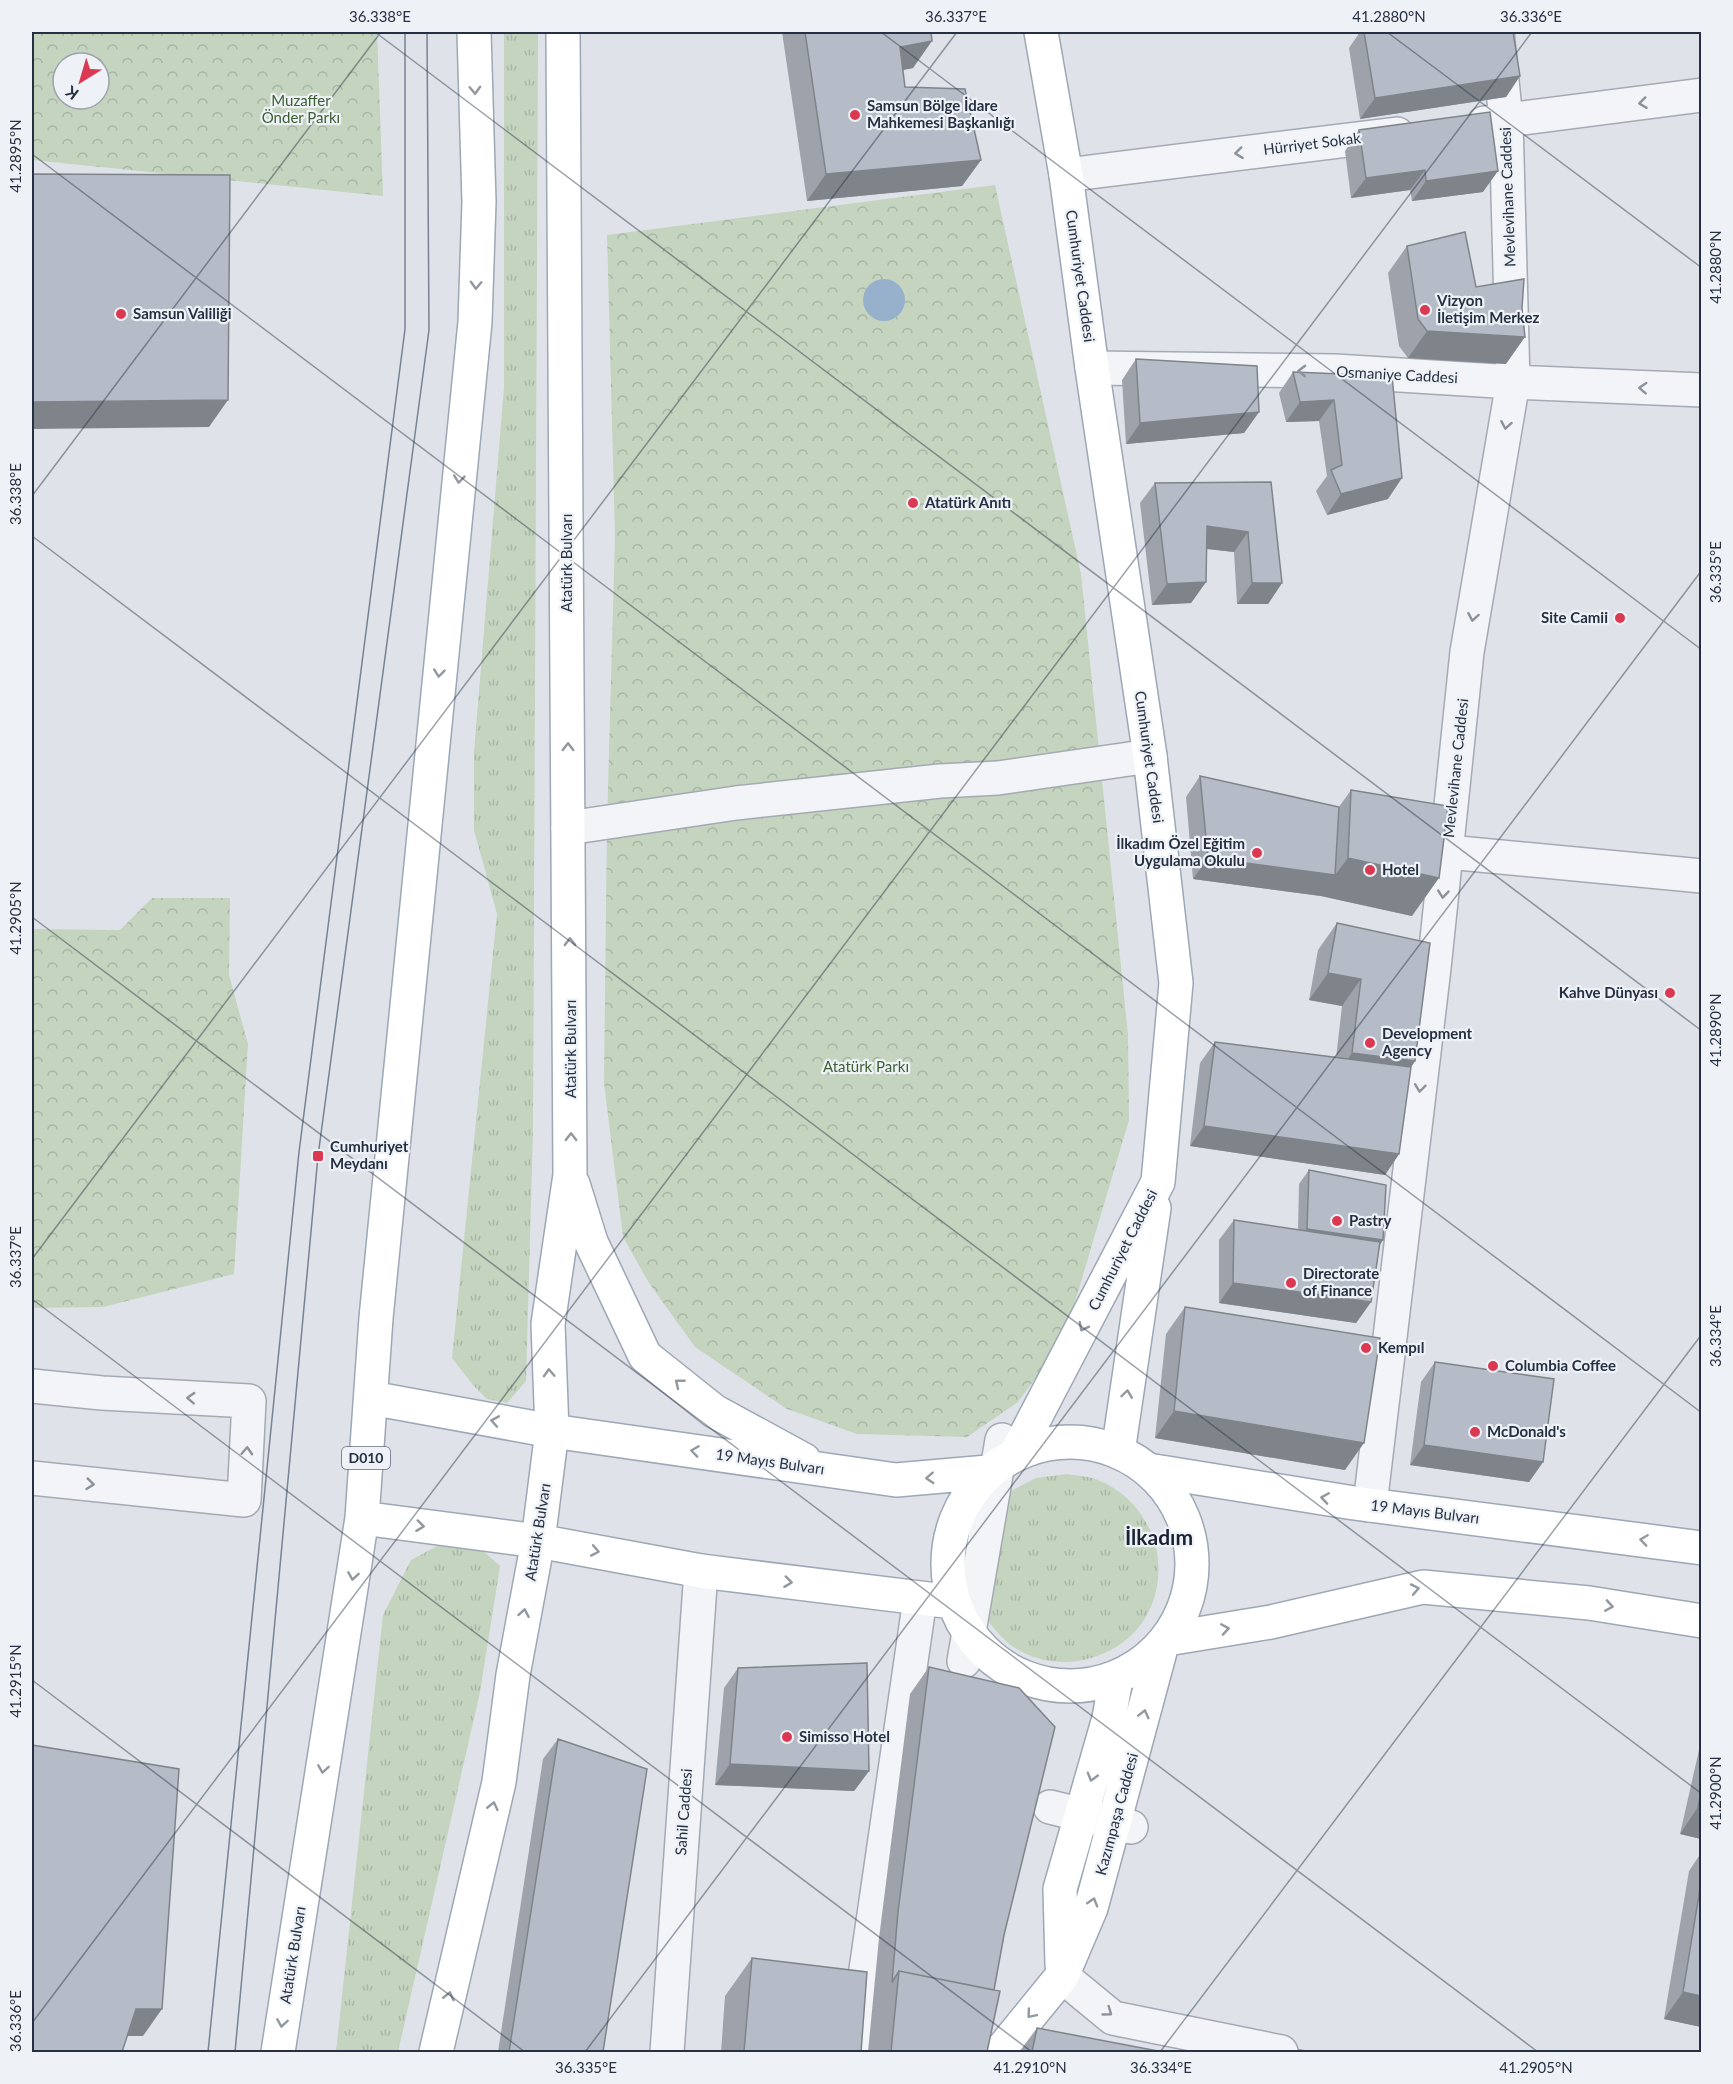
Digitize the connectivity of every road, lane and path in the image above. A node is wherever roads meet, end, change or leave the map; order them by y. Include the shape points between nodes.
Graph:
1 (474, 32) edge
2 (563, 32) edge
3 (1041, 32) edge
4 (1497, 32) edge
5 (1701, 95) edge
6 (1506, 120) junction
7 (1458, 126) edge
8 (1423, 131) edge
9 (1066, 175) junction
10 (1092, 368) junction
11 (1513, 382) junction
12 (1701, 390) edge
13 (1150, 756) junction
14 (568, 828) junction
15 (1448, 852) junction
16 (1701, 876) edge
17 (570, 1175) junction
18 (1158, 1182) junction
19 (32, 1386) edge
20 (371, 1398) junction
21 (552, 1431) junction
22 (1118, 1452) junction
23 (1001, 1458) junction
24 (818, 1468) junction
25 (1148, 1470) junction
26 (32, 1478) edge
27 (1370, 1505) junction
28 (362, 1518) junction
29 (538, 1540) junction
30 (1701, 1548) edge
31 (700, 1571) junction
32 (920, 1599) junction
33 (953, 1602) junction
34 (1701, 1621) edge
35 (1164, 1644) junction
36 (967, 1648) junction
37 (1116, 1679) junction
38 (1050, 1807) dead end
39 (1082, 1815) junction
40 (1123, 1825) junction
41 (1062, 1976) junction
42 (1266, 2051) edge
43 (278, 2052) edge
44 (436, 2052) edge
45 (667, 2052) edge
46 (854, 2052) edge
47 (1000, 2052) edge

1 -> 20 main road, Atatürk Bulvarı via 479,202 475,322
14 -> 2 main road, Atatürk Bulvarı
3 - 9 main road, Cumhuriyet Caddesi
4 - 6 street, Mevlevihane Caddesi
5 -> 6 street
6 - 7 street
6 - 11 street, Mevlevihane Caddesi
8 -> 9 street, Hürriyet Sokak
9 - 10 main road, Cumhuriyet Caddesi
11 -> 10 street, Osmaniye Caddesi via 1335,371
10 - 13 main road, Cumhuriyet Caddesi
12 -> 11 street, Osmaniye Caddesi
11 -> 15 street, Mevlevihane Caddesi via 1467,652
13 - 14 street via 998,778 736,803
13 - 18 main road, Cumhuriyet Caddesi via 1176,983
17 -> 14 main road, Atatürk Bulvarı
15 - 16 street
15 -> 27 street, Mevlevihane Caddesi
21 -> 17 main road, Atatürk Bulvarı via 548,1324
24 -> 17 main road via 714,1411 645,1356 591,1242
22 -> 18 main road
18 -> 23 main road, Cumhuriyet Caddesi
26 -> 19 street via 244,1500 249,1401
21 -> 20 main road, 19 Mayıs Bulvarı
20 - 28 main road, Atatürk Bulvarı / D010
24 -> 21 main road, 19 Mayıs Bulvarı
21 - 29 main road, Atatürk Bulvarı
22 - 23 main road, 19 Mayıs Bulvarı via 1084,1442 1049,1443
22 - 25 main road, 19 Mayıs Bulvarı
23 -> 24 main road, 19 Mayıs Bulvarı via 896,1480
23 - 33 main road, Cumhuriyet Caddesi via 965,1500 951,1532 947,1567
23 - 36 street
27 -> 25 main road, 19 Mayıs Bulvarı
25 - 35 main road via 1174,1500 1190,1537 1192,1577 1182,1615
30 -> 27 main road, 19 Mayıs Bulvarı
28 -> 29 main road
28 -> 43 main road, Atatürk Bulvarı
29 -> 31 main road
44 -> 29 main road, Atatürk Bulvarı via 499,1782 513,1675
31 -> 32 main road
31 - 45 street, Sahil Caddesi
32 - 33 main road
32 - 46 street
33 - 36 main road, Cumhuriyet Caddesi
35 -> 34 main road via 1423,1587 1589,1603
35 - 37 main road
40 -> 35 main road, Kazımpaşa Caddesi
36 - 37 main road, Cumhuriyet Caddesi via 1036,1683 1076,1688
37 -> 39 main road
38 - 39 street
39 - 40 street
39 - 41 main road via 1060,1889
41 -> 40 main road, Kazımpaşa Caddesi
41 -> 42 street via 1113,2018
41 -> 47 main road, Kazımpaşa Caddesi

